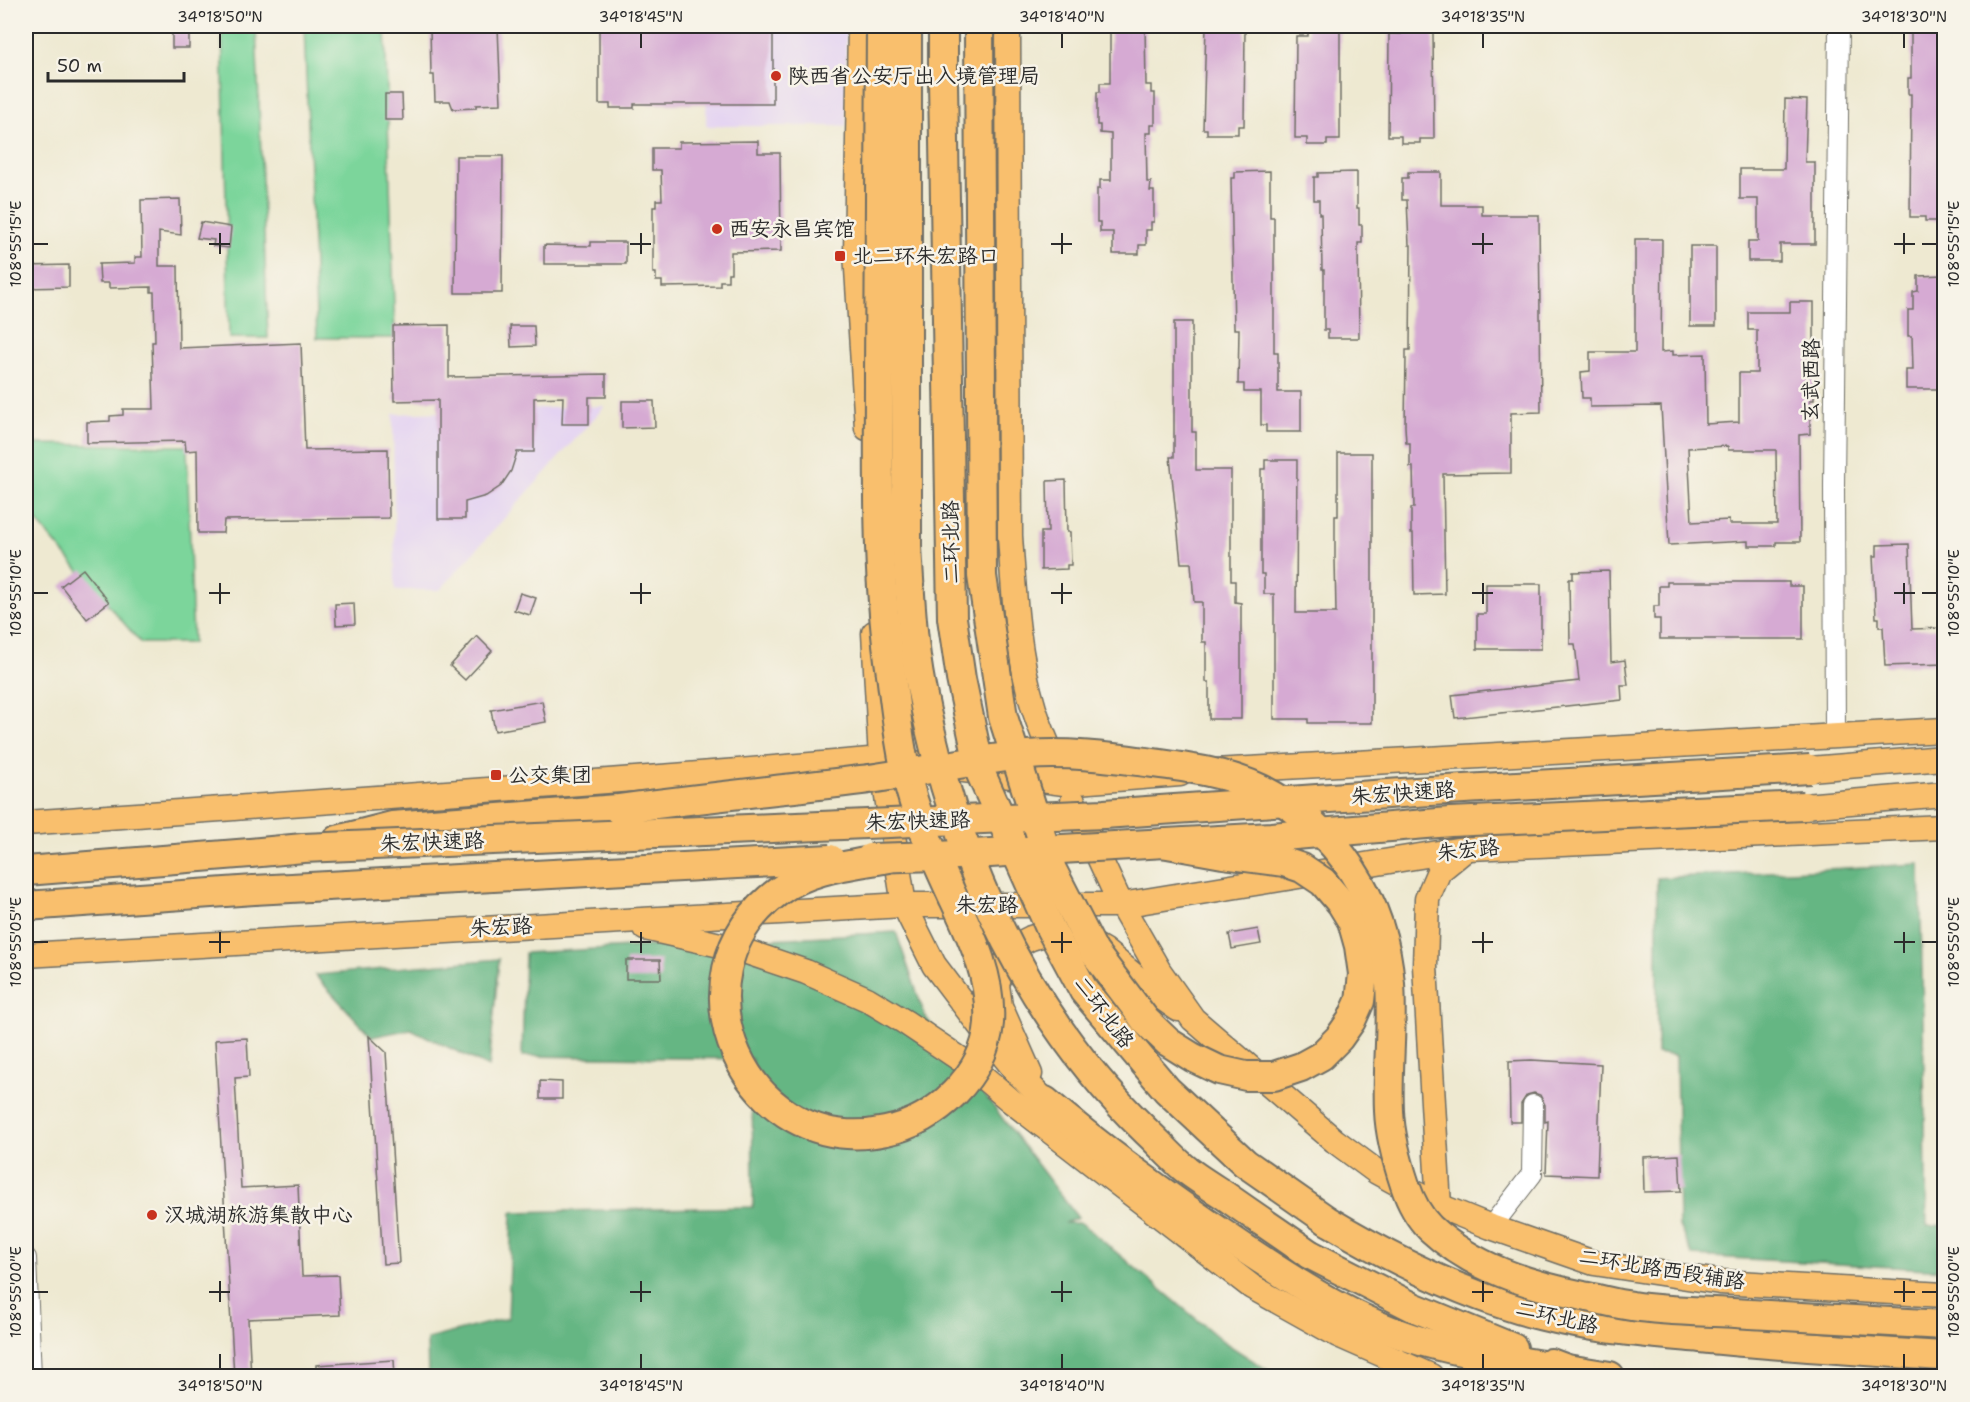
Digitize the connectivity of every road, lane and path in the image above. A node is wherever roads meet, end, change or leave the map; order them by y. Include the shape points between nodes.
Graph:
1 (860, 26) edge
2 (881, 26) edge
3 (907, 26) edge
4 (943, 26) edge
5 (1008, 26) edge
6 (1839, 26) edge
7 (979, 28) edge
8 (1944, 730) edge
9 (1835, 735) junction
10 (1944, 758) edge
11 (881, 759) junction
12 (1810, 769) joint
13 (1064, 783) junction
14 (1944, 794) edge
15 (1804, 806) joint
16 (26, 823) edge
17 (1944, 827) edge
18 (1162, 843) junction
19 (303, 848) junction
20 (1468, 848) junction
21 (889, 858) junction
22 (26, 871) edge
23 (904, 905) junction
24 (1121, 905) junction
25 (26, 906) edge
26 (608, 921) junction
27 (26, 955) edge
28 (1193, 1019) junction
29 (1045, 1101) junction
30 (1533, 1105) dead end
31 (1078, 1153) junction
32 (1138, 1174) junction
33 (1438, 1206) junction
34 (1491, 1227) junction
35 (26, 1258) edge
36 (1944, 1295) edge
37 (1944, 1325) edge
38 (1944, 1356) edge
39 (1567, 1369) junction
40 (31, 1377) edge
41 (1431, 1377) edge
42 (1610, 1377) edge

1 - 11 main road via 856,253
2 - 21 highway, bridge via 879,459 884,630 910,787 927,837 974,940 987,985 989,1028 982,1050 962,1085 930,1112 912,1123 882,1132 825,1131 783,1112 750,1079 738,1059 724,1014 728,967 746,925 779,891 819,872
3 - 39 highway, 二环北路, bridge via 907,547 911,618 942,778 970,860 1006,944 1086,1068 1183,1167 1309,1254 1413,1307
4 - 38 highway, 二环北路, bridge via 952,618 981,774 1050,928 1084,991 1167,1090 1245,1163 1328,1221 1410,1266 1493,1301 1599,1328 1777,1346
5 - 13 main road via 1010,536 1015,604 1034,708
6 - 9 street, 玄武西路
7 - 18 highway, bridge via 982,576 1003,717 1052,870 1094,952 1146,1021 1168,1042 1219,1070 1246,1076 1274,1076 1322,1056 1345,1029 1360,1001 1363,974 1359,946 1352,921 1341,903 1323,882 1302,868
8 - 9 main road
9 - 13 main road via 1260,767
10 - 12 main road
11 - 13 main road
11 - 16 main road
11 - 23 main road
12 - 19 highway, 朱宏快速路, bridge via 1104,814
13 - 24 main road
14 - 15 main road
15 - 18 highway, 朱宏快速路, bridge via 1450,822
17 - 20 main road, 朱宏路
18 - 21 highway, 朱宏快速路, bridge
19 - 22 highway, 朱宏快速路, bridge
19 - 37 highway, bridge via 392,826 618,809 1034,755 1119,759 1224,776 1259,788 1314,825 1367,893 1388,965 1389,1114 1396,1160 1409,1197 1426,1225 1447,1242 1496,1272 1554,1290 1632,1306
20 - 24 main road, 朱宏路
20 - 33 main road via 1438,871 1427,899 1425,966
21 - 25 highway, 朱宏快速路, bridge via 254,890
23 - 24 main road, 朱宏路
23 - 26 main road, 朱宏路
23 - 29 main road via 934,965 1009,1063
24 - 28 main road via 1159,971
26 - 27 main road, 朱宏路
26 - 31 main road via 738,949 806,972 867,999 969,1065
28 - 29 main road via 1080,937 1044,934 1019,944 1003,966 997,985 1000,1006
28 - 33 main road, 二环北路西段辅路 via 1335,1141 1377,1172
29 - 31 main road
29 - 32 highway
30 - 34 street via 1533,1173
31 - 32 main road
31 - 41 main road via 1252,1287 1338,1335
32 - 39 highway via 1284,1275 1344,1310 1423,1341
33 - 34 main road, 二环北路西段辅路
34 - 36 main road, 二环北路西段辅路 via 1594,1263 1720,1282
35 - 40 street
39 - 42 highway, 二环北路

